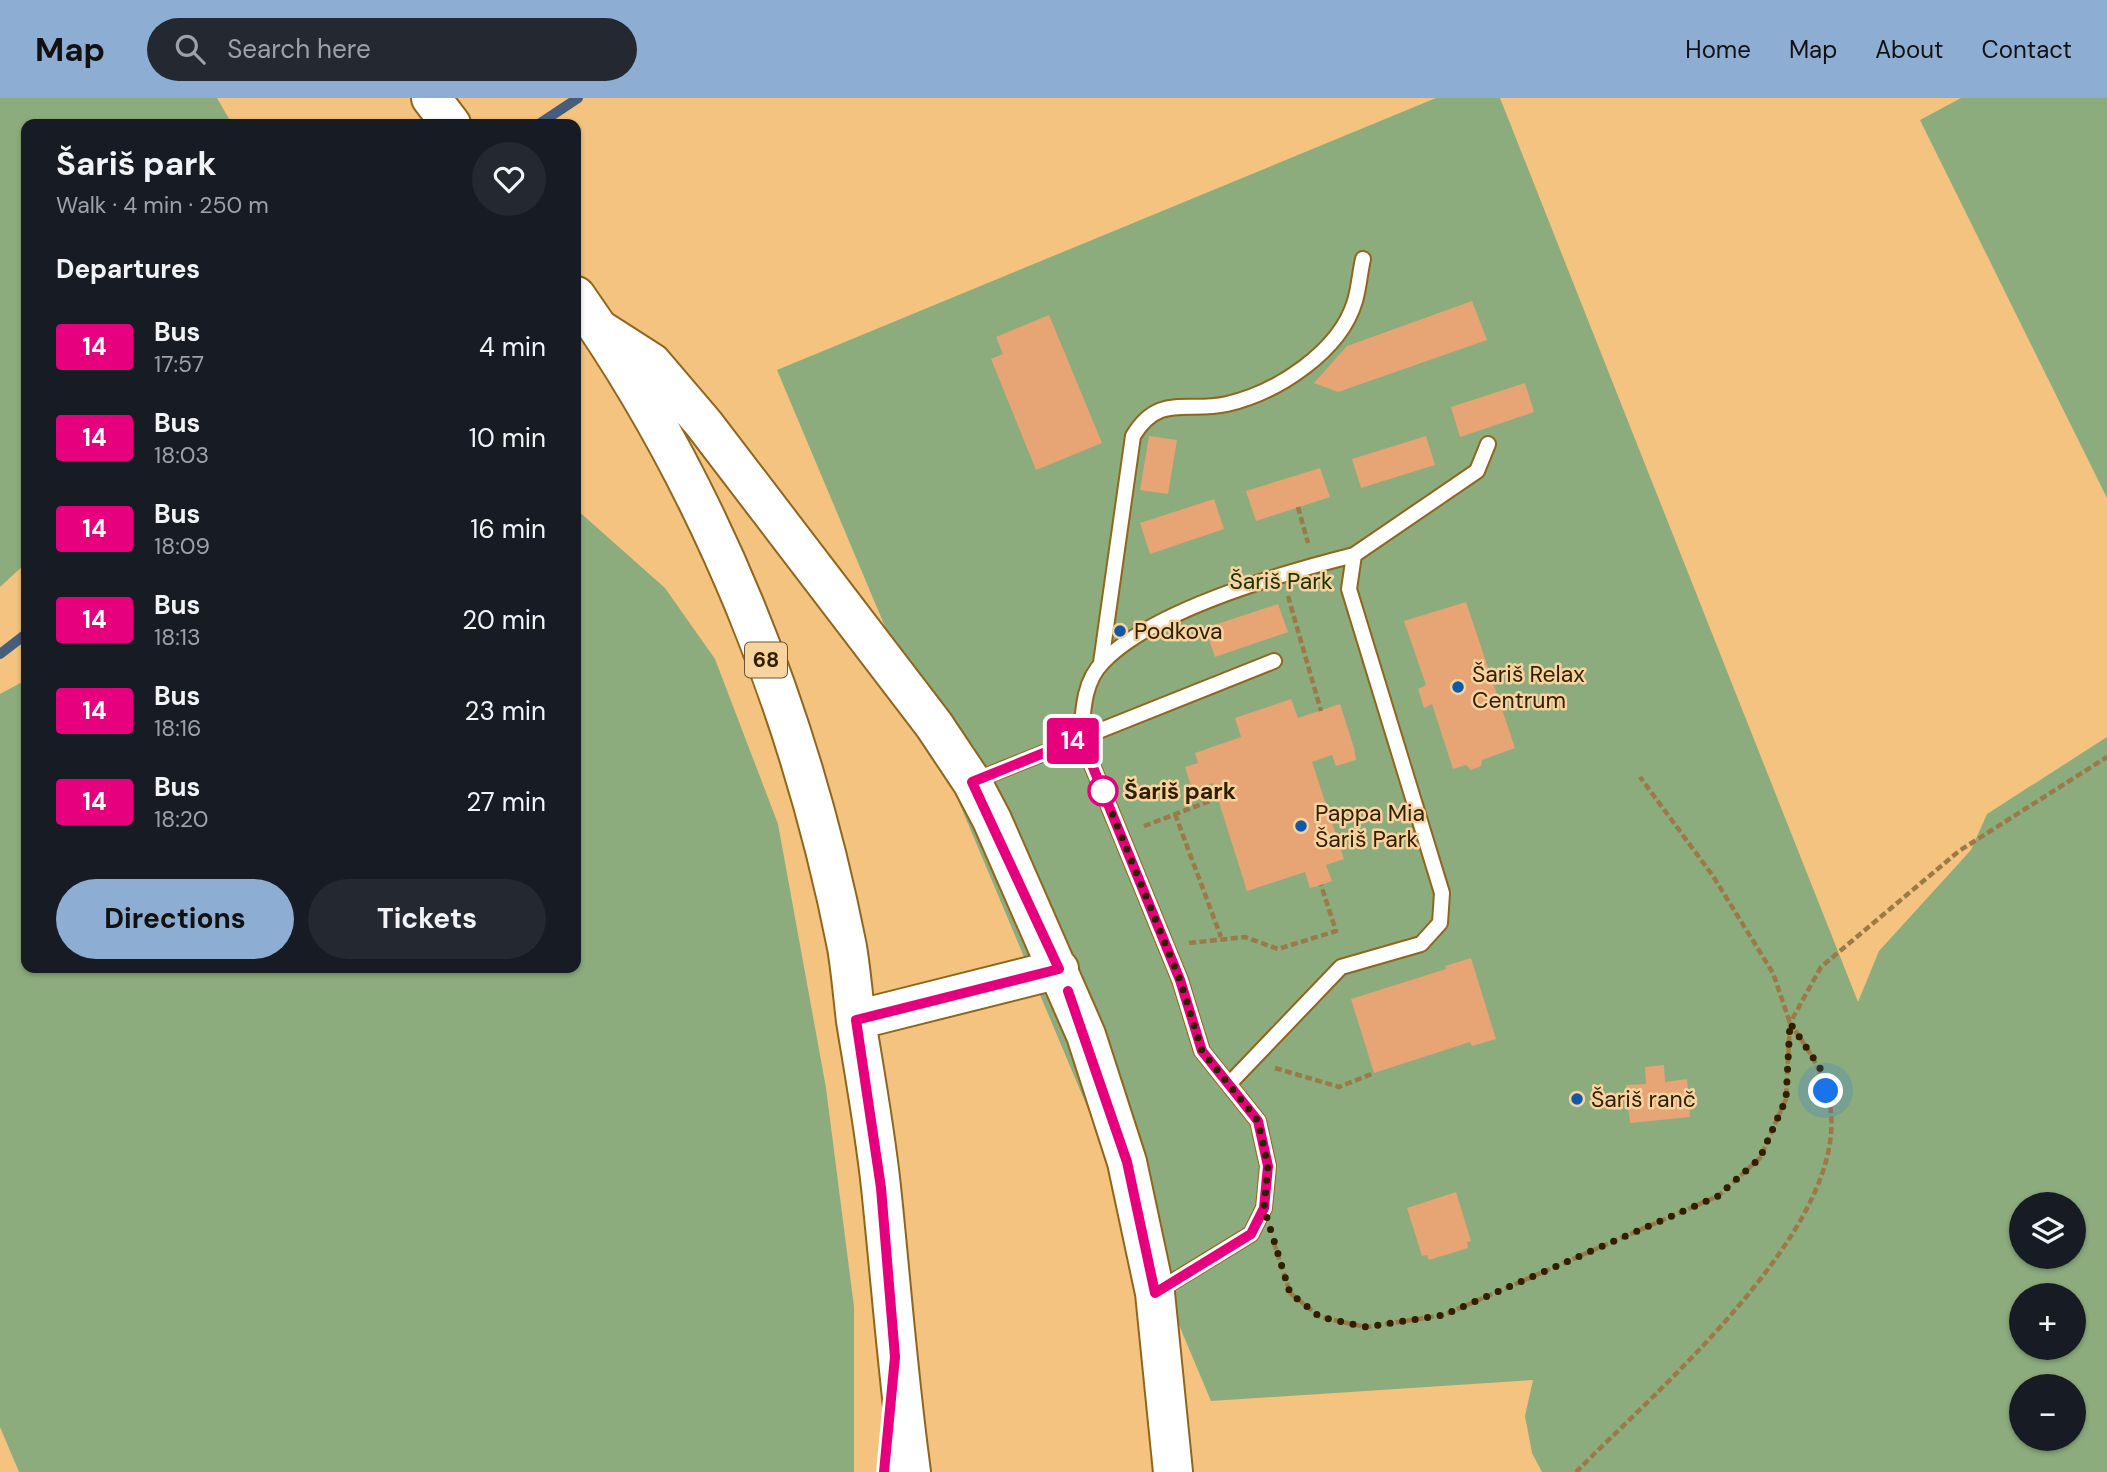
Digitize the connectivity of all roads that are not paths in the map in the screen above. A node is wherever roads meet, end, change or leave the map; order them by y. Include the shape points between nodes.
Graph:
1 (431, 98) edge
2 (447, 119) edge
3 (1363, 259) dead end
4 (581, 303) edge
5 (599, 329) junction
6 (1488, 444) dead end
7 (1354, 555) junction
8 (1275, 661) dead end
9 (1101, 663) junction
10 (1081, 738) junction
11 (972, 782) junction
12 (1059, 969) junction
13 (856, 1020) junction
14 (1230, 1083) junction
15 (1155, 1293) junction
16 (895, 1357) junction
17 (884, 1472) edge
18 (911, 1472) edge
19 (1172, 1472) edge

1 - 2 main road
3 - 9 lane via 1354,303 1339,331 1297,375 1226,404 1160,407 1144,418 1133,436
4 - 5 main road, 68
5 - 11 main road via 634,349 667,378 874,643
5 - 13 main road, 68 via 684,474 765,657 809,789 847,948
6 - 7 lane via 1478,471
7 - 9 lane via 1291,570 1154,623
7 - 14 lane via 1349,589 1441,893 1440,923 1421,944 1341,967
8 - 10 lane
9 - 10 lane via 1084,696
10 - 11 lane
10 - 14 lane via 1167,947 1202,1051
11 - 12 main road
12 - 13 main road
12 - 15 main road via 1086,1035 1127,1162
13 - 16 main road, 68 via 881,1188
14 - 15 lane via 1258,1121 1268,1166 1264,1208 1251,1234
15 - 19 main road
16 - 17 main road, 68
16 - 18 main road, 68

